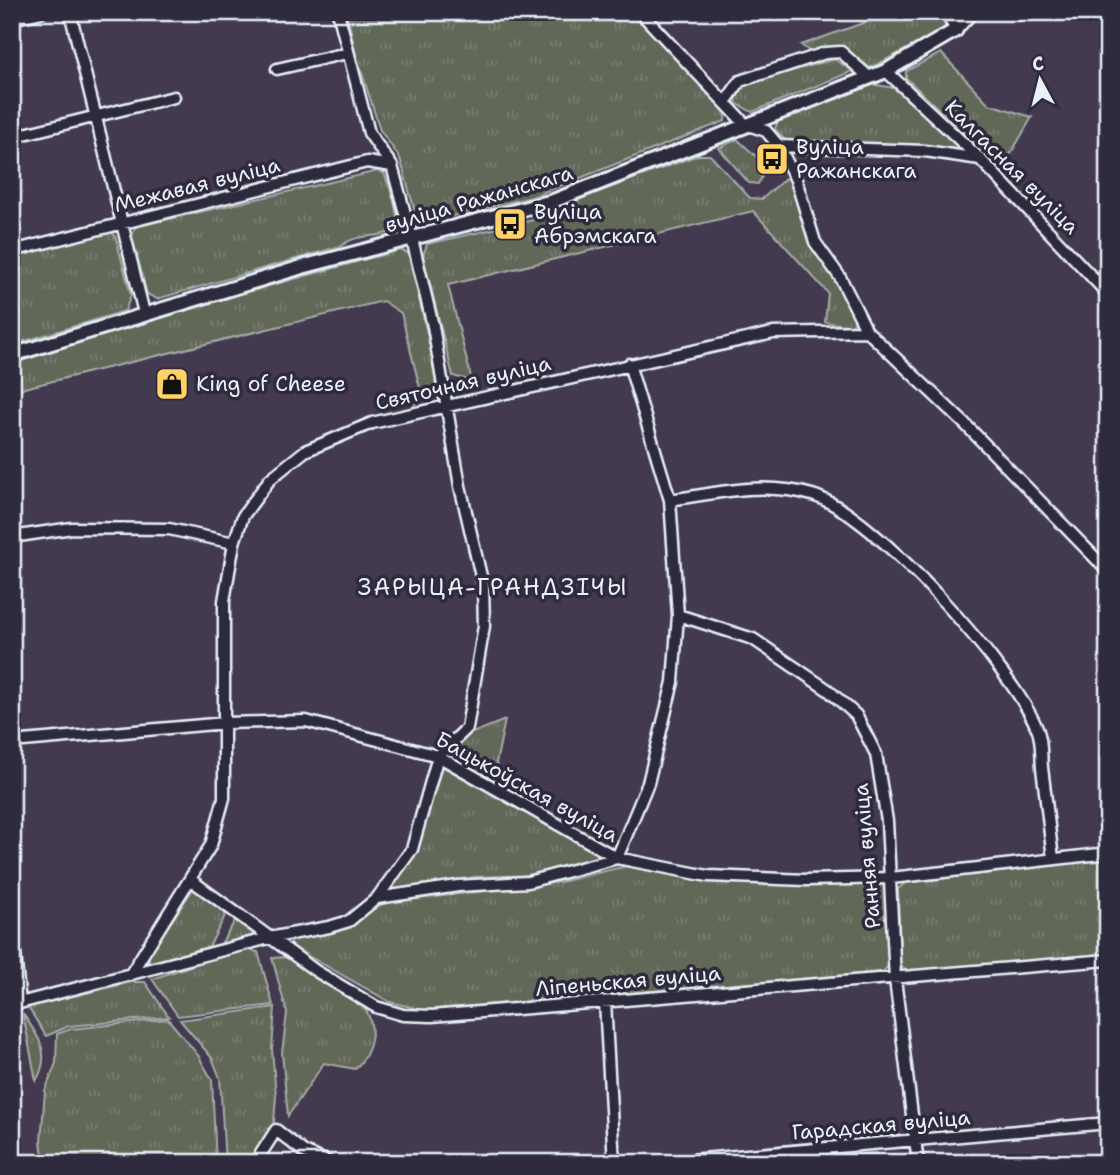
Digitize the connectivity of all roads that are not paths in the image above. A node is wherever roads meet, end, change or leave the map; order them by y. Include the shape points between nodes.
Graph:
1 (42, 12) edge
2 (70, 12) edge
3 (338, 12) edge
4 (640, 12) edge
5 (946, 12) edge
6 (973, 12) edge
7 (12, 19) edge
8 (956, 30) junction
9 (347, 53) junction
10 (277, 69) dead end
11 (886, 71) junction
12 (869, 77) junction
13 (174, 96) dead end
14 (726, 101) junction
15 (95, 117) junction
16 (746, 124) junction
17 (12, 137) edge
18 (779, 146) junction
19 (980, 159) junction
20 (392, 166) junction
21 (122, 223) junction
22 (412, 239) junction
23 (12, 251) edge
24 (1108, 294) edge
25 (144, 313) junction
26 (867, 331) junction
27 (12, 355) edge
28 (629, 364) junction
29 (446, 405) junction
30 (670, 500) junction
31 (12, 537) edge
32 (234, 543) junction
33 (1108, 571) edge
34 (678, 615) junction
35 (225, 723) junction
36 (12, 742) edge
37 (438, 756) junction
38 (1108, 853) edge
39 (617, 858) junction
40 (1053, 858) junction
41 (891, 877) junction
42 (191, 880) junction
43 (377, 898) junction
44 (12, 924) edge
45 (269, 938) junction
46 (1108, 960) edge
47 (130, 975) junction
48 (895, 979) junction
49 (605, 1002) junction
50 (16, 1004) edge
51 (1108, 1123) edge
52 (915, 1141) junction
53 (255, 1163) edge
54 (330, 1163) edge
55 (614, 1163) edge
56 (657, 1163) edge
57 (918, 1163) edge

1 - 7 street
2 - 15 street
3 - 9 street
4 - 14 street
5 - 8 street
6 - 8 street, вуліца Ражанскага
8 - 11 street, вуліца Ражанскага
9 - 10 street
9 - 20 street via 369,133
11 - 12 street, вуліца Ражанскага
11 - 19 street, Калгасная вуліца
12 - 14 street via 841,52 825,53 740,81
12 - 16 street, вуліца Ражанскага
13 - 15 street
14 - 16 street
15 - 17 street
15 - 21 street
16 - 18 street via 766,131
16 - 22 street, вуліца Ражанскага via 553,201
18 - 19 street via 925,151
18 - 26 street via 796,180 815,242 839,276
19 - 24 street, Калгасная вуліца
20 - 21 street, Межавая вуліца via 367,162
20 - 22 street
21 - 23 street, Межавая вуліца
21 - 25 street
22 - 25 street, вуліца Ражанскага
22 - 29 street
25 - 27 street, вуліца Ражанскага
26 - 28 street, Святочная вуліца via 773,333
26 - 33 street
28 - 29 street, Святочная вуліца
28 - 30 street
29 - 32 street, Святочная вуліца via 372,423 305,451 270,479 243,516
29 - 37 street via 483,585 484,626 467,728
30 - 34 street
30 - 40 street via 762,486 814,495 852,516 914,572 1020,694 1039,733
31 - 32 street via 72,528 169,529
32 - 35 street, Святочная вуліца via 225,600
34 - 39 street via 673,682 648,783
34 - 41 street, Ранняя вуліца via 753,639 856,715 876,754
35 - 36 street, Бацькоўская вуліца
35 - 37 street, Бацькоўская вуліца via 306,721
35 - 42 street, Святочная вуліца via 224,798 211,845
37 - 39 street, Бацькоўская вуліца
37 - 43 street via 412,849
38 - 40 street, Бацькоўская вуліца
39 - 41 street, Бацькоўская вуліца via 708,876
39 - 43 street via 528,882
40 - 41 street, Бацькоўская вуліца
41 - 48 street, Ранняя вуліца
42 - 45 street, Ліпеньская вуліца
42 - 47 street, Святочная вуліца
43 - 45 street via 349,921
44 - 50 street
45 - 47 street
45 - 49 street, Ліпеньская вуліца via 376,1007 403,1015
46 - 48 street, Ліпеньская вуліца
47 - 50 street
48 - 49 street, Ліпеньская вуліца
48 - 52 street, Ранняя вуліца
49 - 55 street
51 - 52 street, Гарадская вуліца
52 - 56 street, Гарадская вуліца
52 - 57 street, Ранняя вуліца
53 - 54 street via 276,1130 304,1152

